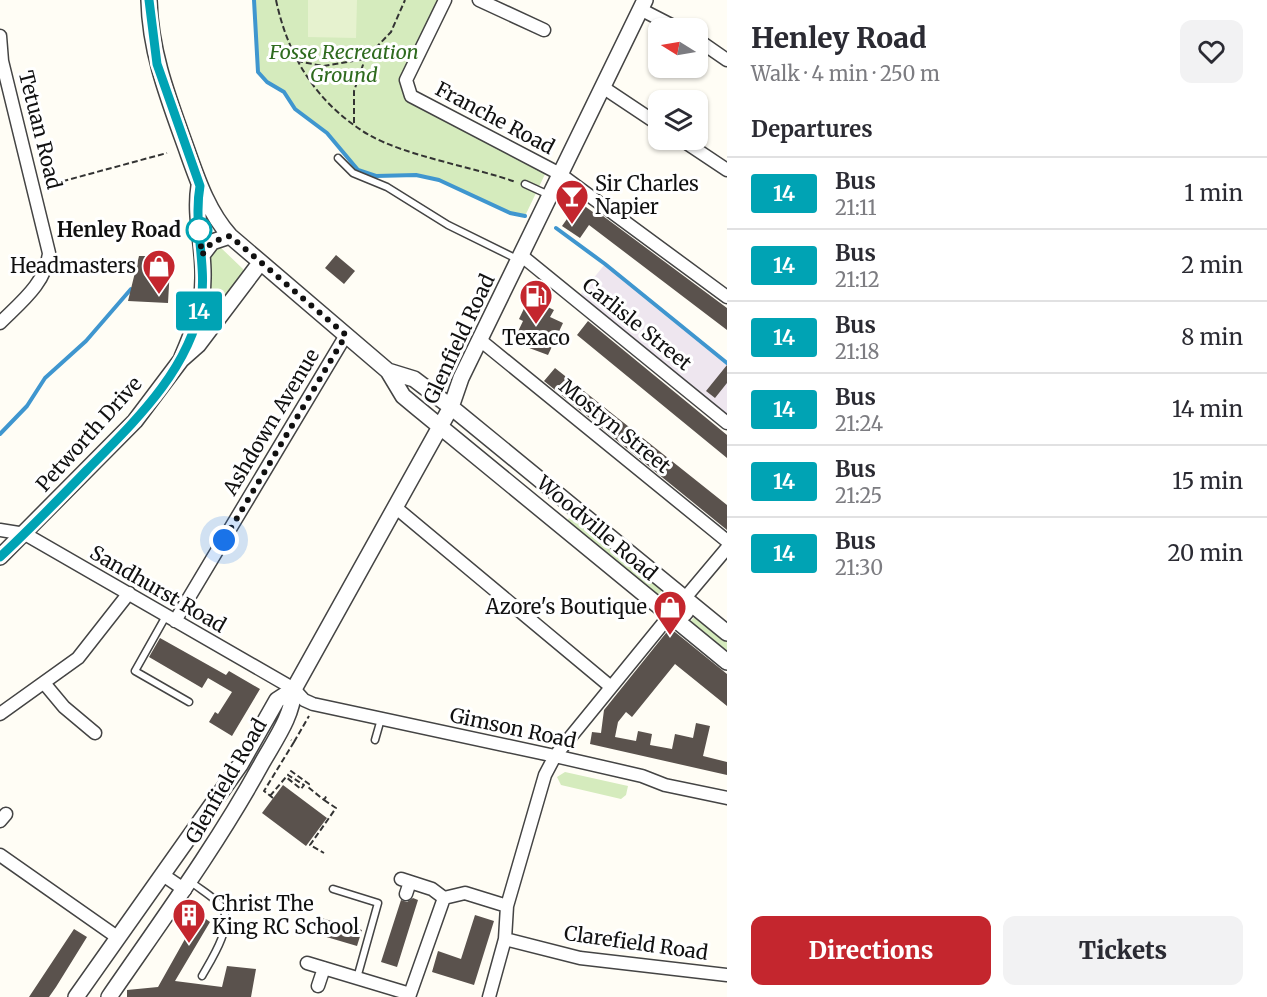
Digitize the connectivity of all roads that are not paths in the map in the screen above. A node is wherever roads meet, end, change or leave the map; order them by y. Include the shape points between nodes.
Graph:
1 (149, 0) edge
2 (445, 0) edge
3 (479, 0) edge
4 (643, 5) edge
5 (662, 18) edge
6 (544, 30) dead end
7 (0, 36) edge
8 (708, 47) edge
9 (727, 60) edge
10 (604, 88) junction
11 (648, 117) edge
12 (697, 150) edge
13 (338, 158) dead end
14 (727, 170) edge
15 (560, 174) junction
16 (525, 184) road end
17 (200, 186) junction
18 (550, 196) junction
19 (230, 236) junction
20 (202, 255) junction
21 (521, 258) junction
22 (260, 263) junction
23 (727, 297) edge
24 (201, 303) junction
25 (222, 315) junction
26 (0, 323) edge
27 (346, 335) junction
28 (480, 340) junction
29 (181, 360) junction
30 (388, 371) junction
31 (451, 406) junction
32 (727, 423) edge
33 (441, 426) junction
34 (570, 504) junction
35 (394, 507) junction
36 (555, 520) junction
37 (0, 530) edge
38 (25, 534) junction
39 (727, 541) edge
40 (727, 548) edge
41 (0, 557) edge
42 (129, 594) junction
43 (685, 598) junction
44 (669, 615) junction
45 (171, 619) junction
46 (727, 633) edge
47 (727, 662) edge
48 (44, 683) junction
49 (611, 687) junction
50 (294, 689) junction
51 (189, 702) dead end
52 (0, 714) edge
53 (381, 718) junction
54 (95, 733) dead end
55 (375, 740) dead end
56 (555, 756) junction
57 (727, 798) edge
58 (0, 855) edge
59 (163, 875) junction
60 (406, 885) dead end
61 (187, 886) junction
62 (333, 889) dead end
63 (444, 898) junction
64 (507, 906) junction
65 (117, 937) junction
66 (505, 939) junction
67 (307, 963) dead end
68 (324, 968) junction
69 (727, 975) edge
70 (202, 976) dead end
71 (357, 978) junction
72 (318, 986) dead end
73 (409, 995) edge
74 (76, 997) edge
75 (109, 997) edge
76 (489, 997) edge

1 - 17 street via 157,64
2 - 15 street, Franche Road via 406,80 411,96
3 - 6 street
4 - 5 street
4 - 10 street, Glenfield Road
7 - 26 street, Tetuan Road via 2,61 49,253 47,269 39,283
8 - 9 street
10 - 11 street
10 - 15 street, Glenfield Road
12 - 14 street
13 - 21 lane via 353,173 387,187 448,225
15 - 18 street, Glenfield Road
15 - 23 street, Franche Road
16 - 18 lane
17 - 19 street via 219,224
17 - 20 street, Petworth Drive via 196,206
18 - 21 street, Glenfield Road
19 - 20 street via 212,242
19 - 22 street
20 - 24 street, Petworth Drive
21 - 28 street, Glenfield Road
21 - 32 street, Carlisle Street
22 - 25 street, Petworth Drive
22 - 27 street
24 - 25 street
24 - 29 street, Petworth Drive
25 - 29 street, Petworth Drive
27 - 30 street
27 - 45 street, Ashdown Avenue
28 - 31 street, Glenfield Road
28 - 39 street, Mostyn Street
29 - 38 street, Petworth Drive via 135,421
30 - 31 street via 414,379
30 - 33 street via 403,396
31 - 33 street, Glenfield Road
31 - 34 street, Woodville Road
33 - 35 street, Glenfield Road
33 - 36 street, Woodville Road
34 - 36 street
34 - 43 street, Woodville Road
35 - 49 street
35 - 50 street, Glenfield Road
36 - 44 street, Woodville Road
37 - 38 street, Sandhurst Road
38 - 41 street, Petworth Drive
38 - 42 street, Sandhurst Road
40 - 43 street
42 - 45 street, Sandhurst Road
42 - 48 street via 78,658
43 - 44 street via 669,598
43 - 46 street, Woodville Road
44 - 47 street, Woodville Road
44 - 49 street
45 - 50 street, Sandhurst Road
45 - 51 lane via 135,670
48 - 52 street
48 - 54 street via 64,708
49 - 56 street
50 - 53 street, Gimson Road via 313,704
50 - 59 street, Glenfield Road via 277,700 240,765
50 - 61 street, Glenfield Road via 293,706 280,733 234,815
53 - 55 lane
53 - 56 street, Gimson Road
56 - 57 street, Gimson Road via 642,776 665,786
56 - 64 street via 545,776
58 - 65 street
59 - 61 street
59 - 65 street, Glenfield Road
60 - 63 street via 432,889
61 - 70 lane via 223,908 226,918 220,944
61 - 75 street, Glenfield Road
62 - 71 lane via 378,903
63 - 64 street via 465,893
63 - 73 street
64 - 66 street
65 - 74 street, Glenfield Road
66 - 69 street, Clarefield Road via 580,958
66 - 76 street
67 - 68 street
68 - 71 street
68 - 72 street
71 - 73 street

